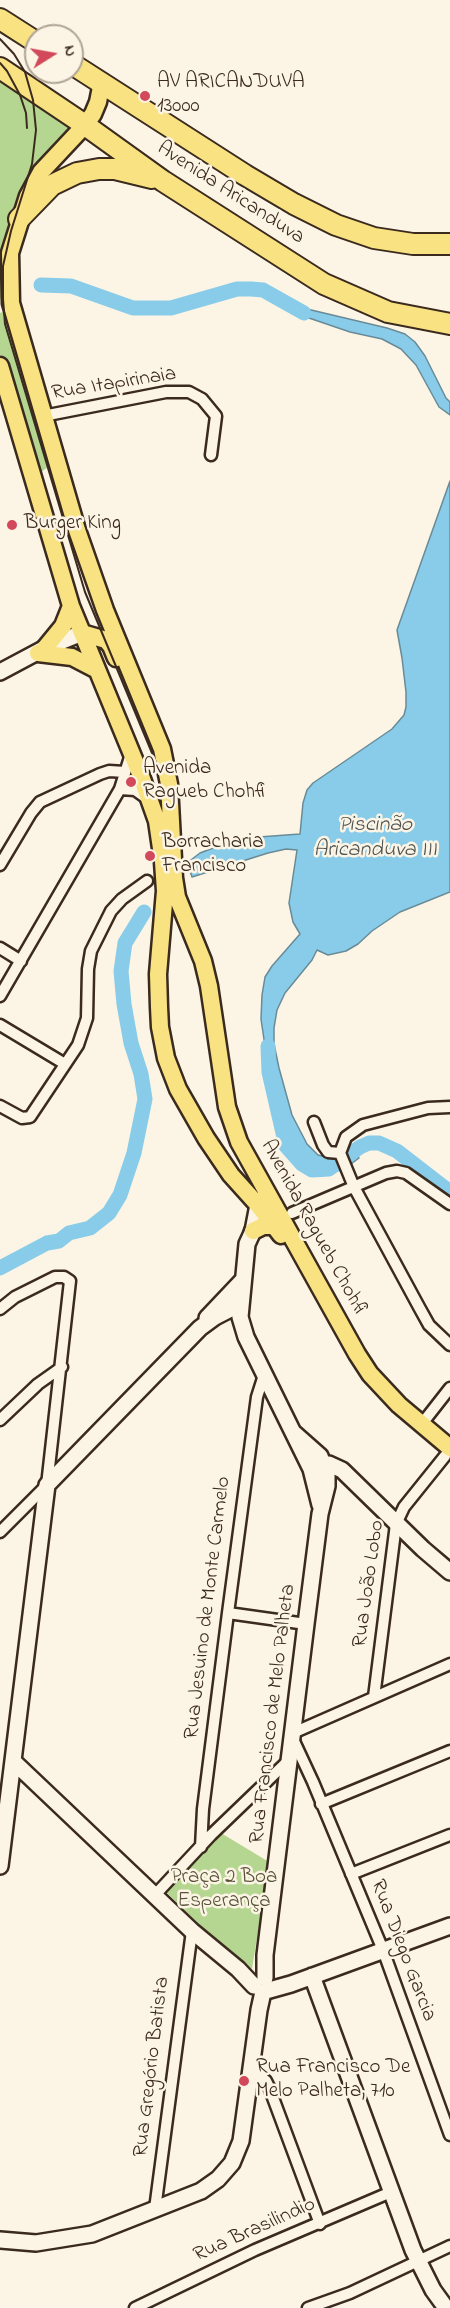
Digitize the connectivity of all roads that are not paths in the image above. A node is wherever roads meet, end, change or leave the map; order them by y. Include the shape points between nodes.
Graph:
1 (2, 23) edge
2 (24, 35) edge
3 (0, 68) edge
4 (84, 71) edge
5 (102, 82) junction
6 (85, 125) junction
7 (163, 181) junction
8 (19, 219) junction
9 (450, 244) edge
10 (5, 306) edge
11 (450, 324) edge
12 (0, 366) edge
13 (43, 416) junction
14 (211, 455) dead end
15 (71, 606) junction
16 (82, 633) junction
17 (42, 651) junction
18 (97, 670) junction
19 (0, 672) edge
20 (157, 738) junction
21 (164, 757) junction
22 (131, 764) junction
23 (120, 789) junction
24 (151, 801) junction
25 (0, 865) edge
26 (147, 881) dead end
27 (0, 948) edge
28 (21, 960) junction
29 (0, 996) edge
30 (0, 1025) edge
31 (65, 1064) junction
32 (0, 1106) edge
33 (450, 1107) edge
34 (314, 1122) dead end
35 (341, 1156) junction
36 (354, 1187) junction
37 (258, 1194) junction
38 (450, 1204) edge
39 (292, 1213) dead end
40 (275, 1226) junction
41 (250, 1237) junction
42 (243, 1280) junction
43 (240, 1304) junction
44 (0, 1309) edge
45 (200, 1328) junction
46 (450, 1345) edge
47 (62, 1367) junction
48 (264, 1375) junction
49 (450, 1388) edge
50 (0, 1420) edge
51 (422, 1425) junction
52 (448, 1454) edge
53 (318, 1467) junction
54 (47, 1485) junction
55 (396, 1524) junction
56 (0, 1532) edge
57 (450, 1572) edge
58 (228, 1613) junction
59 (306, 1624) junction
60 (450, 1664) edge
61 (374, 1697) junction
62 (293, 1736) junction
63 (450, 1751) edge
64 (14, 1762) junction
65 (289, 1765) junction
66 (313, 1782) junction
67 (321, 1804) junction
68 (3, 1813) edge
69 (450, 1835) edge
70 (201, 1847) junction
71 (0, 1866) edge
72 (351, 1874) junction
73 (155, 1895) junction
74 (450, 1926) edge
75 (192, 1931) junction
76 (383, 1950) junction
77 (312, 1976) junction
78 (261, 1984) junction
79 (252, 2070) junction
80 (450, 2135) edge
81 (391, 2192) junction
82 (155, 2209) junction
83 (320, 2224) junction
84 (0, 2240) edge
85 (450, 2247) edge
86 (419, 2262) junction
87 (135, 2308) edge
88 (308, 2308) edge
89 (446, 2308) edge

1 - 2 highway
3 - 6 highway, Avenida Aricanduva
4 - 5 highway, Avenida Aricanduva
5 - 6 main road, Avenida Ragueb Chohfi via 98,102
5 - 9 highway, Avenida Aricanduva via 255,180 336,225 374,238
6 - 7 highway, Avenida Aricanduva
6 - 8 main road, Avenida Ragueb Chohfi via 41,172
7 - 8 highway via 115,169 87,170 52,185
7 - 11 highway, Avenida Aricanduva via 303,271 353,298 388,312
8 - 10 main road, Avenida Ragueb Chohfi via 10,253
10 - 13 main road, Avenida Ragueb Chohfi
12 - 15 main road, Avenida Ragueb Chohfi
13 - 14 street, Rua Itapirinaia via 180,391 197,395 216,416
13 - 20 main road, Avenida Ragueb Chohfi via 95,582
15 - 16 main road, Avenida Ragueb Chohfi
15 - 17 main road via 63,626
16 - 17 street
16 - 18 main road, Avenida Ragueb Chohfi
16 - 20 main road via 99,636 111,646 141,720
17 - 18 main road via 72,657
17 - 19 street
18 - 22 main road, Avenida Ragueb Chohfi
20 - 21 main road, Avenida Ragueb Chohfi
21 - 22 main road via 160,768 152,773 145,774
21 - 37 main road, Avenida Ragueb Chohfi via 177,897 205,969 227,1107
22 - 23 street
22 - 24 main road, Avenida Ragueb Chohfi
22 - 25 street via 40,802
23 - 24 street via 135,790
23 - 28 street
24 - 37 main road, Avenida Ragueb Chohfi via 165,891 158,974 160,1027 166,1058 178,1089 231,1175
26 - 31 street via 122,899 98,933 88,969 85,1029
27 - 28 street
28 - 29 street
30 - 31 street
31 - 32 street via 28,1118
33 - 35 street via 428,1108 363,1125 346,1137
34 - 35 street via 322,1145 328,1152
35 - 36 street
36 - 38 street via 397,1171 406,1173
36 - 39 street
36 - 46 street via 418,1307 429,1325
37 - 40 main road, Avenida Ragueb Chohfi
37 - 41 street, Rua Francisco de Melo Palheta via 244,1230
37 - 51 main road, Avenida Ragueb Chohfi via 357,1354 399,1406
40 - 41 main road via 263,1226
40 - 52 main road, Avenida Ragueb Chohfi via 363,1380 395,1414
41 - 42 street, Rua Francisco de Melo Palheta
42 - 43 street, Rua Francisco de Melo Palheta
42 - 45 street
43 - 45 street
43 - 48 street, Rua Francisco de Melo Palheta via 246,1337
44 - 47 street via 55,1277 68,1279 71,1286
45 - 54 street
47 - 50 street
47 - 54 street
48 - 53 street, Rua Francisco de Melo Palheta via 294,1433
48 - 58 street, Rua Jesuino de Monte Carmelo via 257,1397
49 - 51 street
51 - 52 main road, Avenida Ragueb Chohfi
52 - 55 street, Rua João Lobo via 404,1507
53 - 55 street via 333,1465 342,1470
53 - 59 street, Rua Francisco de Melo Palheta via 320,1514
54 - 56 street
54 - 64 street
55 - 57 street
55 - 61 street, Rua João Lobo
58 - 59 street
58 - 70 street, Rua Jesuino de Monte Carmelo
59 - 62 street, Rua Francisco de Melo Palheta
60 - 61 street
61 - 62 street
62 - 65 street, Rua Francisco de Melo Palheta
62 - 66 street, Rua Diego Garcia
63 - 67 street
64 - 68 street
64 - 73 street
65 - 66 street
65 - 70 street
65 - 78 street, Rua Francisco de Melo Palheta
66 - 67 street, Rua Diego Garcia
67 - 72 street, Rua Diego Garcia
68 - 71 street
69 - 72 street
70 - 73 street
72 - 76 street, Rua Diego Garcia
73 - 75 street
74 - 76 street
75 - 78 street
75 - 82 street, Rua Gregório Batista
76 - 77 street
76 - 80 street, Rua Diego Garcia
77 - 78 street via 291,1984
77 - 81 street
78 - 79 street, Rua Francisco de Melo Palheta
79 - 82 street, Rua Francisco de Melo Palheta via 241,2141 232,2163 201,2191
79 - 83 street via 269,2087
81 - 83 street, Rua Brasilindio
81 - 86 street
82 - 84 street, Rua Francisco de Melo Palheta via 92,2234 36,2243
83 - 87 street, Rua Brasilindio via 255,2250
85 - 86 street
86 - 88 street
86 - 89 street

